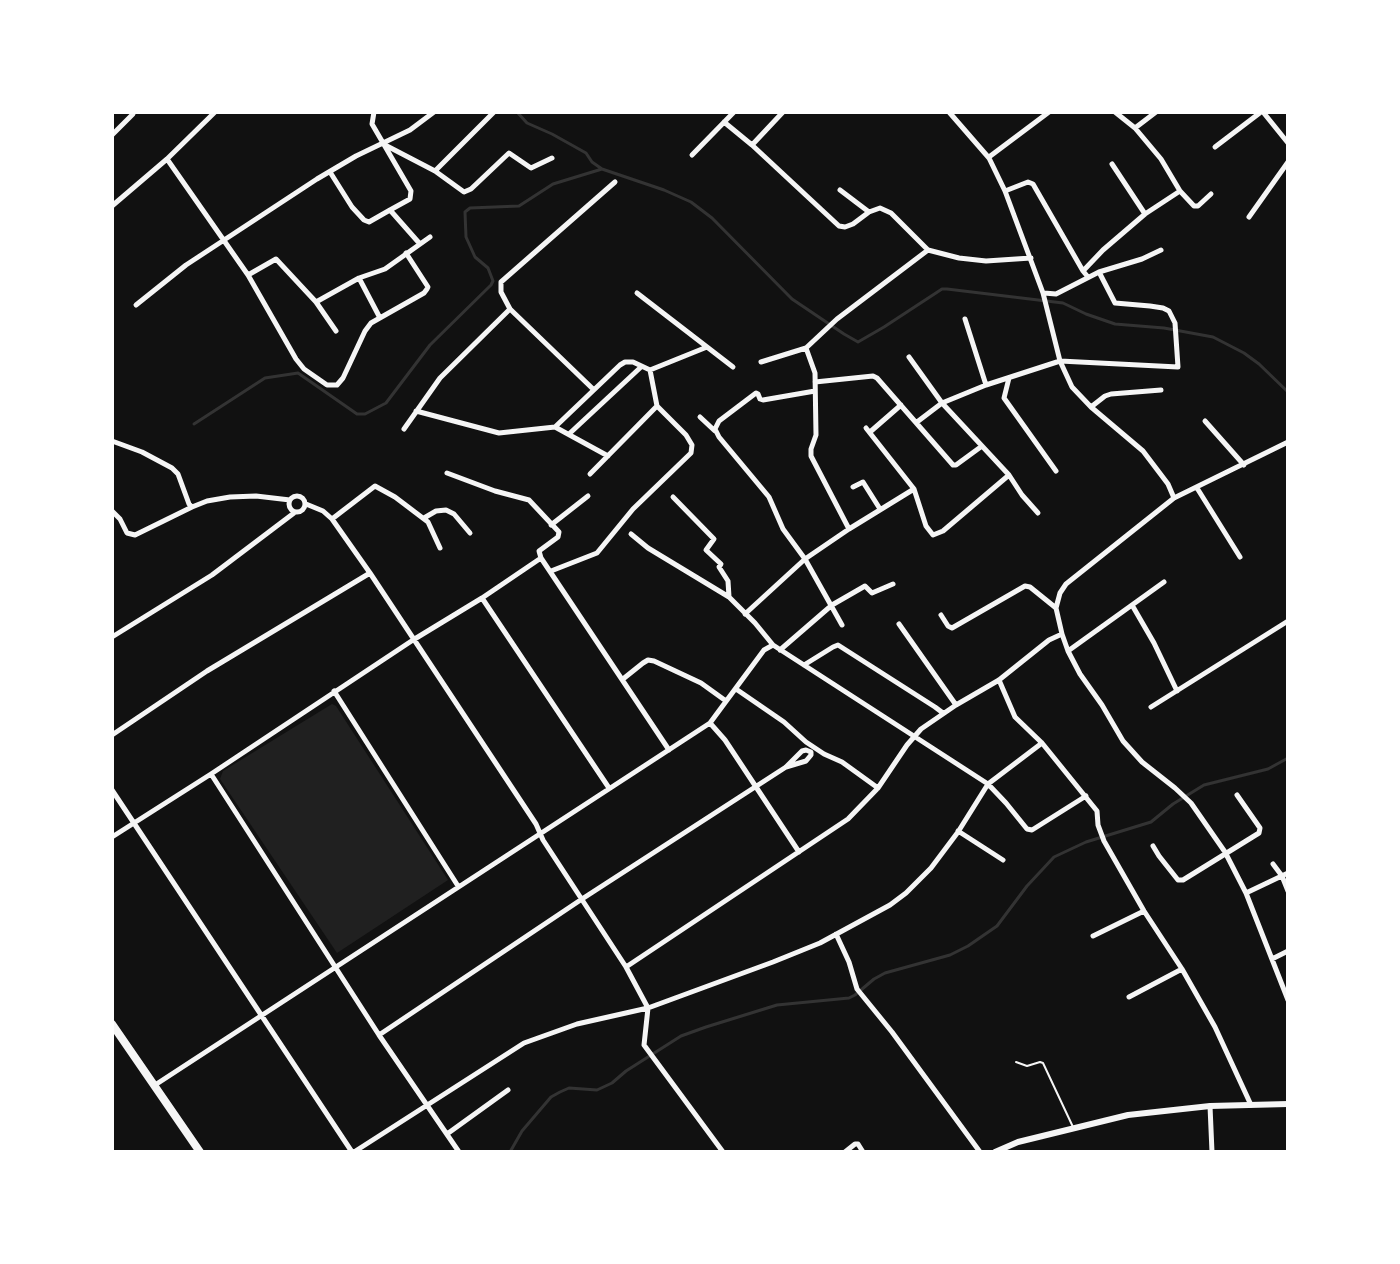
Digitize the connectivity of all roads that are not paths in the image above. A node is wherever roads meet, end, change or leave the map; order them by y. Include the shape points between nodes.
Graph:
1 (215, 112) edge
2 (374, 112) edge
3 (434, 112) edge
4 (494, 112) edge
5 (734, 112) edge
6 (783, 112) edge
7 (949, 112) edge
8 (1049, 112) edge
9 (1115, 112) edge
10 (1156, 112) edge
11 (1262, 112) edge
12 (133, 114) edge
13 (724, 122) junction
14 (1135, 128) junction
15 (112, 135) edge
16 (1288, 143) edge
17 (384, 144) junction
18 (752, 145) junction
19 (1215, 147) dead end
20 (692, 155) dead end
21 (552, 158) dead end
22 (989, 158) junction
23 (167, 159) junction
24 (1288, 163) edge
25 (1112, 164) dead end
26 (435, 171) junction
27 (330, 172) junction
28 (615, 182) dead end
29 (840, 190) dead end
30 (1005, 191) junction
31 (1180, 191) junction
32 (1211, 194) dead end
33 (112, 206) edge
34 (390, 210) junction
35 (869, 212) junction
36 (1145, 214) junction
37 (1249, 217) dead end
38 (430, 237) dead end
39 (224, 240) junction
40 (420, 244) junction
41 (928, 250) junction
42 (1161, 250) dead end
43 (406, 253) junction
44 (1031, 258) junction
45 (1083, 271) junction
46 (1099, 272) junction
47 (248, 275) junction
48 (1088, 277) junction
49 (359, 278) junction
50 (637, 293) dead end
51 (1044, 295) junction
52 (316, 302) junction
53 (136, 305) dead end
54 (510, 309) junction
55 (380, 318) junction
56 (965, 319) dead end
57 (336, 331) dead end
58 (707, 347) junction
59 (806, 348) junction
60 (909, 357) dead end
61 (1060, 361) junction
62 (761, 362) dead end
63 (641, 367) junction
64 (733, 367) dead end
65 (650, 370) junction
66 (1009, 377) junction
67 (815, 382) junction
68 (986, 385) junction
69 (593, 389) junction
70 (1161, 390) dead end
71 (815, 391) junction
72 (942, 403) junction
73 (901, 405) junction
74 (657, 406) junction
75 (1091, 407) junction
76 (416, 411) junction
77 (700, 417) dead end
78 (1205, 421) dead end
79 (917, 422) junction
80 (555, 427) junction
81 (404, 429) dead end
82 (715, 432) junction
83 (569, 434) junction
84 (112, 441) edge
85 (1288, 442) edge
86 (982, 446) junction
87 (608, 456) junction
88 (1244, 465) junction
89 (1056, 471) dead end
90 (447, 473) dead end
91 (590, 474) dead end
92 (1009, 475) junction
93 (853, 487) dead end
94 (1197, 488) junction
95 (914, 489) junction
96 (588, 496) dead end
97 (673, 497) dead end
98 (1174, 498) junction
99 (290, 500) junction
100 (306, 504) junction
101 (192, 507) junction
102 (880, 509) junction
103 (112, 511) edge
104 (294, 513) junction
105 (1038, 513) dead end
106 (424, 518) junction
107 (332, 519) junction
108 (551, 525) junction
109 (849, 529) junction
110 (470, 533) dead end
111 (631, 534) dead end
112 (440, 548) dead end
113 (1240, 557) dead end
114 (541, 558) junction
115 (805, 559) junction
116 (551, 571) junction
117 (370, 573) junction
118 (1164, 582) dead end
119 (893, 584) dead end
120 (729, 597) junction
121 (482, 598) junction
122 (832, 605) junction
123 (1132, 605) junction
124 (1056, 608) junction
125 (745, 614) junction
126 (941, 615) dead end
127 (1288, 621) edge
128 (899, 624) dead end
129 (842, 625) dead end
130 (1062, 634) junction
131 (112, 636) edge
132 (413, 640) junction
133 (773, 645) junction
134 (780, 650) junction
135 (1068, 651) junction
136 (804, 665) junction
137 (623, 679) junction
138 (999, 680) junction
139 (736, 689) junction
140 (334, 691) junction
141 (1177, 691) junction
142 (726, 701) junction
143 (956, 705) junction
144 (1151, 707) dead end
145 (943, 713) junction
146 (710, 723) junction
147 (112, 735) edge
148 (915, 735) junction
149 (1042, 743) junction
150 (669, 750) junction
151 (813, 750) junction
152 (786, 767) junction
153 (211, 774) junction
154 (988, 784) junction
155 (755, 787) junction
156 (609, 788) junction
157 (878, 788) junction
158 (112, 790) edge
159 (1237, 795) dead end
160 (1086, 796) junction
161 (134, 823) junction
162 (958, 831) junction
163 (540, 833) junction
164 (112, 837) edge
165 (1153, 846) dead end
166 (799, 852) junction
167 (1225, 852) junction
168 (1003, 860) dead end
169 (1273, 864) dead end
170 (1285, 874) edge
171 (458, 886) junction
172 (1288, 891) edge
173 (1246, 893) junction
174 (582, 899) junction
175 (1144, 911) junction
176 (836, 934) junction
177 (1093, 936) dead end
178 (1288, 951) edge
179 (1272, 959) junction
180 (337, 967) junction
181 (626, 967) junction
182 (1182, 969) junction
183 (1129, 997) dead end
184 (1288, 1000) edge
185 (648, 1008) junction
186 (261, 1016) junction
187 (112, 1024) edge
188 (379, 1035) junction
189 (1016, 1062) dead end
190 (154, 1086) junction
191 (508, 1090) dead end
192 (1288, 1104) edge
193 (426, 1105) junction
194 (1251, 1105) junction
195 (1210, 1106) junction
196 (1074, 1128) junction
197 (447, 1134) junction
198 (365, 1145) junction
199 (455, 1151) edge
200 (200, 1152) edge
201 (353, 1152) edge
202 (369, 1152) edge
203 (723, 1152) edge
204 (845, 1152) edge
205 (863, 1152) edge
206 (980, 1152) edge
207 (995, 1152) edge
208 (1212, 1152) edge

1 - 23 street
2 - 17 street via 372,124
3 - 17 street
4 - 26 street
5 - 13 street
6 - 18 street
7 - 22 street
8 - 22 street
9 - 14 street
10 - 14 street
11 - 16 street
11 - 19 street
12 - 15 street
13 - 18 street
13 - 20 street
14 - 31 street
17 - 26 street
17 - 27 street
17 - 34 street via 412,195
18 - 35 street via 839,226 853,224
21 - 26 street via 531,168 509,153 464,192
22 - 30 street
23 - 33 street
23 - 39 street
24 - 37 street
25 - 36 street
27 - 34 street via 364,220
27 - 39 street
28 - 54 street via 501,282
29 - 35 street
30 - 44 street
30 - 45 street via 1033,184
31 - 32 street via 1194,206
31 - 36 street
34 - 40 street
35 - 41 street via 880,208 891,213
36 - 45 street
38 - 40 street
39 - 47 street
39 - 53 street
40 - 43 street
41 - 44 street via 986,261
41 - 59 street
42 - 46 street
43 - 49 street via 385,269
43 - 55 street via 427,289
44 - 51 street
45 - 48 street
46 - 48 street
46 - 61 street via 1115,303 1169,311 1175,323 1178,367
47 - 52 street via 278,260
47 - 55 street via 296,359 327,385 337,385 343,378 367,327
48 - 51 street
49 - 52 street
49 - 55 street
50 - 58 street
51 - 61 street
52 - 57 street
54 - 69 street
54 - 76 street via 440,378
56 - 68 street
58 - 64 street
58 - 65 street
59 - 62 street
59 - 67 street
60 - 72 street
61 - 66 street
61 - 75 street via 1072,387
63 - 65 street
63 - 69 street via 625,362
63 - 83 street
65 - 74 street
66 - 68 street
66 - 89 street via 1004,398
67 - 71 street
67 - 73 street via 873,376
68 - 72 street
69 - 80 street
70 - 75 street via 1111,394
71 - 82 street via 763,400 756,393 719,421
71 - 109 street via 812,461
72 - 79 street
72 - 86 street
73 - 79 street
73 - 95 street via 868,430
74 - 87 street
74 - 116 street via 686,435 691,453 597,553
75 - 98 street via 1143,451
76 - 80 street via 499,433
76 - 81 street
77 - 82 street
78 - 88 street
79 - 86 street via 953,465
80 - 83 street
82 - 115 street via 769,497
83 - 87 street
84 - 101 street via 172,468
85 - 88 street
86 - 92 street
87 - 91 street
88 - 94 street
90 - 108 street via 529,500
92 - 95 street via 935,536 926,526
92 - 105 street
93 - 102 street via 864,483
94 - 98 street
94 - 113 street
95 - 102 street
96 - 108 street
97 - 120 street via 714,538 706,550 721,564
98 - 124 street via 1066,584
99 - 100 street via 299,496
99 - 101 street via 230,497
99 - 104 street
100 - 104 street
100 - 107 street
101 - 103 street via 135,535 127,533
102 - 109 street
104 - 131 street via 212,575
106 - 107 street via 375,486
106 - 110 street via 446,510
106 - 112 street
107 - 117 street
108 - 114 street via 559,536 539,551
109 - 115 street
111 - 120 street
114 - 116 street
114 - 121 street
115 - 122 street
115 - 125 street
116 - 137 street
117 - 132 street
117 - 147 street
118 - 123 street
119 - 122 street via 872,593 865,586
120 - 125 street
121 - 132 street
121 - 156 street
122 - 129 street
122 - 134 street
123 - 135 street
123 - 141 street
124 - 126 street via 1025,586 952,628
124 - 130 street
125 - 133 street
127 - 141 street
128 - 143 street
130 - 135 street
130 - 138 street
132 - 140 street
132 - 163 street
133 - 134 street
133 - 139 street
134 - 136 street
135 - 167 street via 1123,741 1191,803
136 - 145 street via 838,645
136 - 148 street
137 - 142 street via 654,661
137 - 150 street
138 - 143 street
138 - 149 street via 1015,717
139 - 142 street
139 - 151 street
140 - 153 street
140 - 171 street
141 - 144 street
142 - 146 street
143 - 145 street
145 - 148 street
146 - 150 street
146 - 155 street
148 - 154 street
148 - 157 street
149 - 154 street
149 - 160 street
150 - 156 street
151 - 152 street via 802,751
151 - 152 street via 806,761
151 - 157 street via 842,762
152 - 155 street
153 - 161 street
153 - 180 street
154 - 160 street via 1030,830
154 - 162 street
155 - 166 street
155 - 174 street
156 - 163 street
157 - 166 street via 848,819
158 - 161 street
159 - 167 street via 1260,830
160 - 175 street via 1099,813 1104,841
161 - 164 street
161 - 186 street
162 - 168 street
162 - 176 street via 906,893
163 - 171 street
163 - 174 street
165 - 167 street via 1180,881
166 - 181 street
167 - 173 street
169 - 170 street
170 - 172 street
170 - 173 street
171 - 180 street
173 - 179 street
174 - 181 street
174 - 188 street
175 - 177 street
175 - 182 street
176 - 185 street
176 - 206 street via 857,989
178 - 179 street
179 - 184 street
180 - 186 street
180 - 188 street
181 - 185 street
182 - 183 street
182 - 194 street
185 - 193 street via 524,1043
185 - 203 street via 644,1045
186 - 190 street
186 - 201 street
187 - 190 highway
188 - 193 street
189 - 196 lane via 1043,1063
190 - 200 highway
191 - 197 street
192 - 194 street
193 - 197 street
193 - 198 street
194 - 195 street
195 - 196 street via 1128,1115
195 - 208 street
196 - 207 street
197 - 199 street
198 - 201 street
198 - 202 street
204 - 205 street via 855,1144

